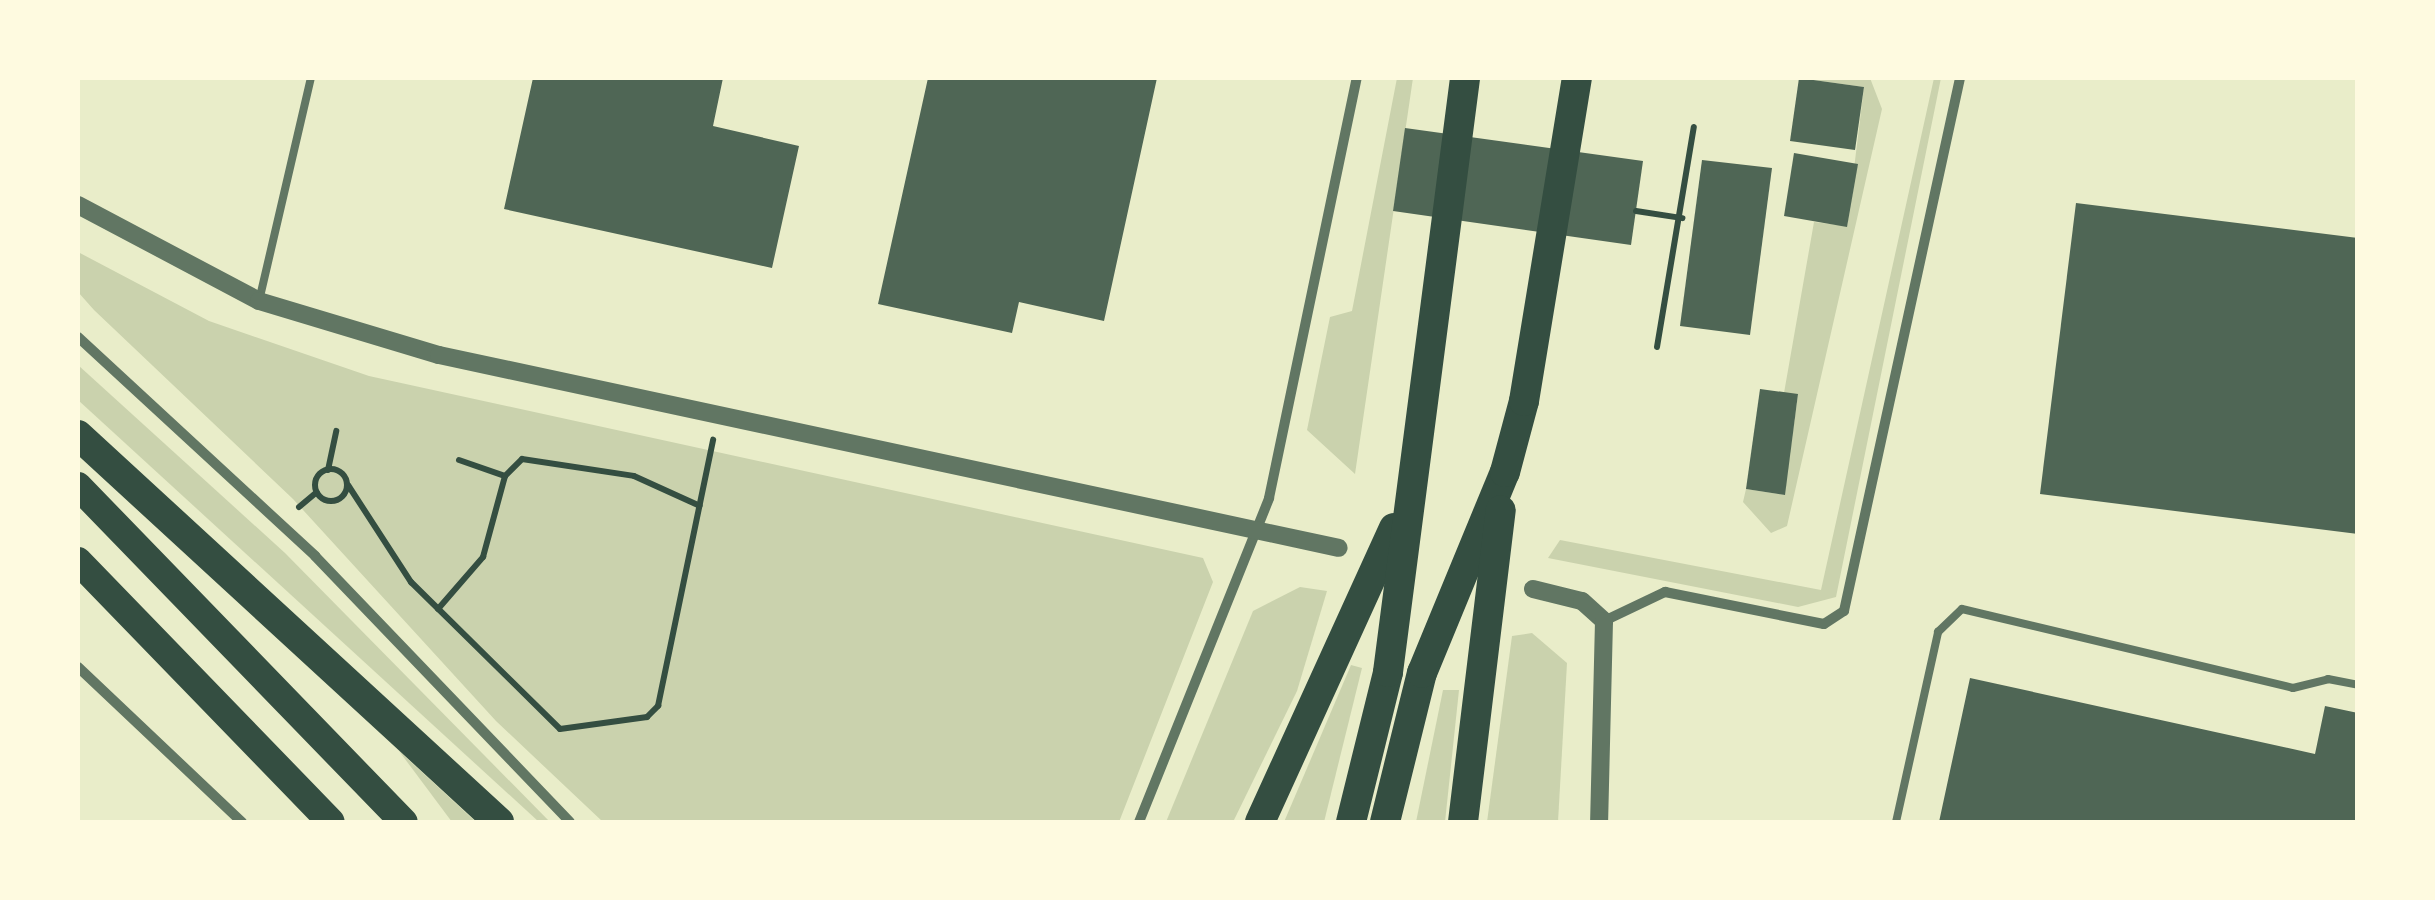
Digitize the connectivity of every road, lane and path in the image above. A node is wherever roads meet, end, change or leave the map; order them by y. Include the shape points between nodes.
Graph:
1 (311, 78) edge
2 (1357, 78) edge
3 (1465, 78) edge
4 (1576, 78) edge
5 (1960, 78) edge
6 (1694, 127) dead end
7 (78, 205) edge
8 (1636, 211) dead end
9 (1682, 218) junction
10 (259, 301) junction
11 (78, 336) edge
12 (1658, 347) dead end
13 (336, 431) dead end
14 (78, 435) edge
15 (713, 439) dead end
16 (459, 460) dead end
17 (328, 470) junction
18 (1505, 472) junction
19 (505, 476) junction
20 (348, 485) junction
21 (78, 486) edge
22 (317, 492) junction
23 (700, 506) junction
24 (299, 507) dead end
25 (1404, 507) junction
26 (1258, 532) junction
27 (1339, 548) dead end
28 (78, 561) edge
29 (1532, 588) dead end
30 (438, 609) junction
31 (1604, 621) junction
32 (78, 667) edge
33 (2358, 685) edge
34 (242, 822) edge
35 (330, 822) edge
36 (404, 822) edge
37 (500, 822) edge
38 (570, 822) edge
39 (1139, 822) edge
40 (1260, 822) edge
41 (1351, 822) edge
42 (1385, 822) edge
43 (1463, 822) edge
44 (1598, 822) edge
45 (1896, 822) edge

1 - 10 lane
2 - 26 street via 1290,419
3 - 25 highway
4 - 18 highway via 1547,295
5 - 31 street via 1844,611 1824,624 1651,593
6 - 9 path
7 - 10 street
8 - 9 path
9 - 12 path
10 - 26 street via 439,355
11 - 38 street via 315,556
13 - 17 path
14 - 37 highway
15 - 23 path
16 - 19 path
17 - 20 path
17 - 22 path
18 - 42 highway via 1422,673
18 - 43 highway
19 - 23 path via 522,460 546,459 634,476
19 - 30 path via 490,542
20 - 22 path via 336,500
20 - 30 path
21 - 36 highway
22 - 24 path
23 - 30 path via 665,683 646,717 548,726
25 - 40 highway
25 - 41 highway via 1388,672
26 - 27 street
26 - 39 street
28 - 35 highway
29 - 31 street via 1582,602
31 - 44 street
32 - 34 street
33 - 45 lane via 2328,678 2293,688 1962,609 1938,632

